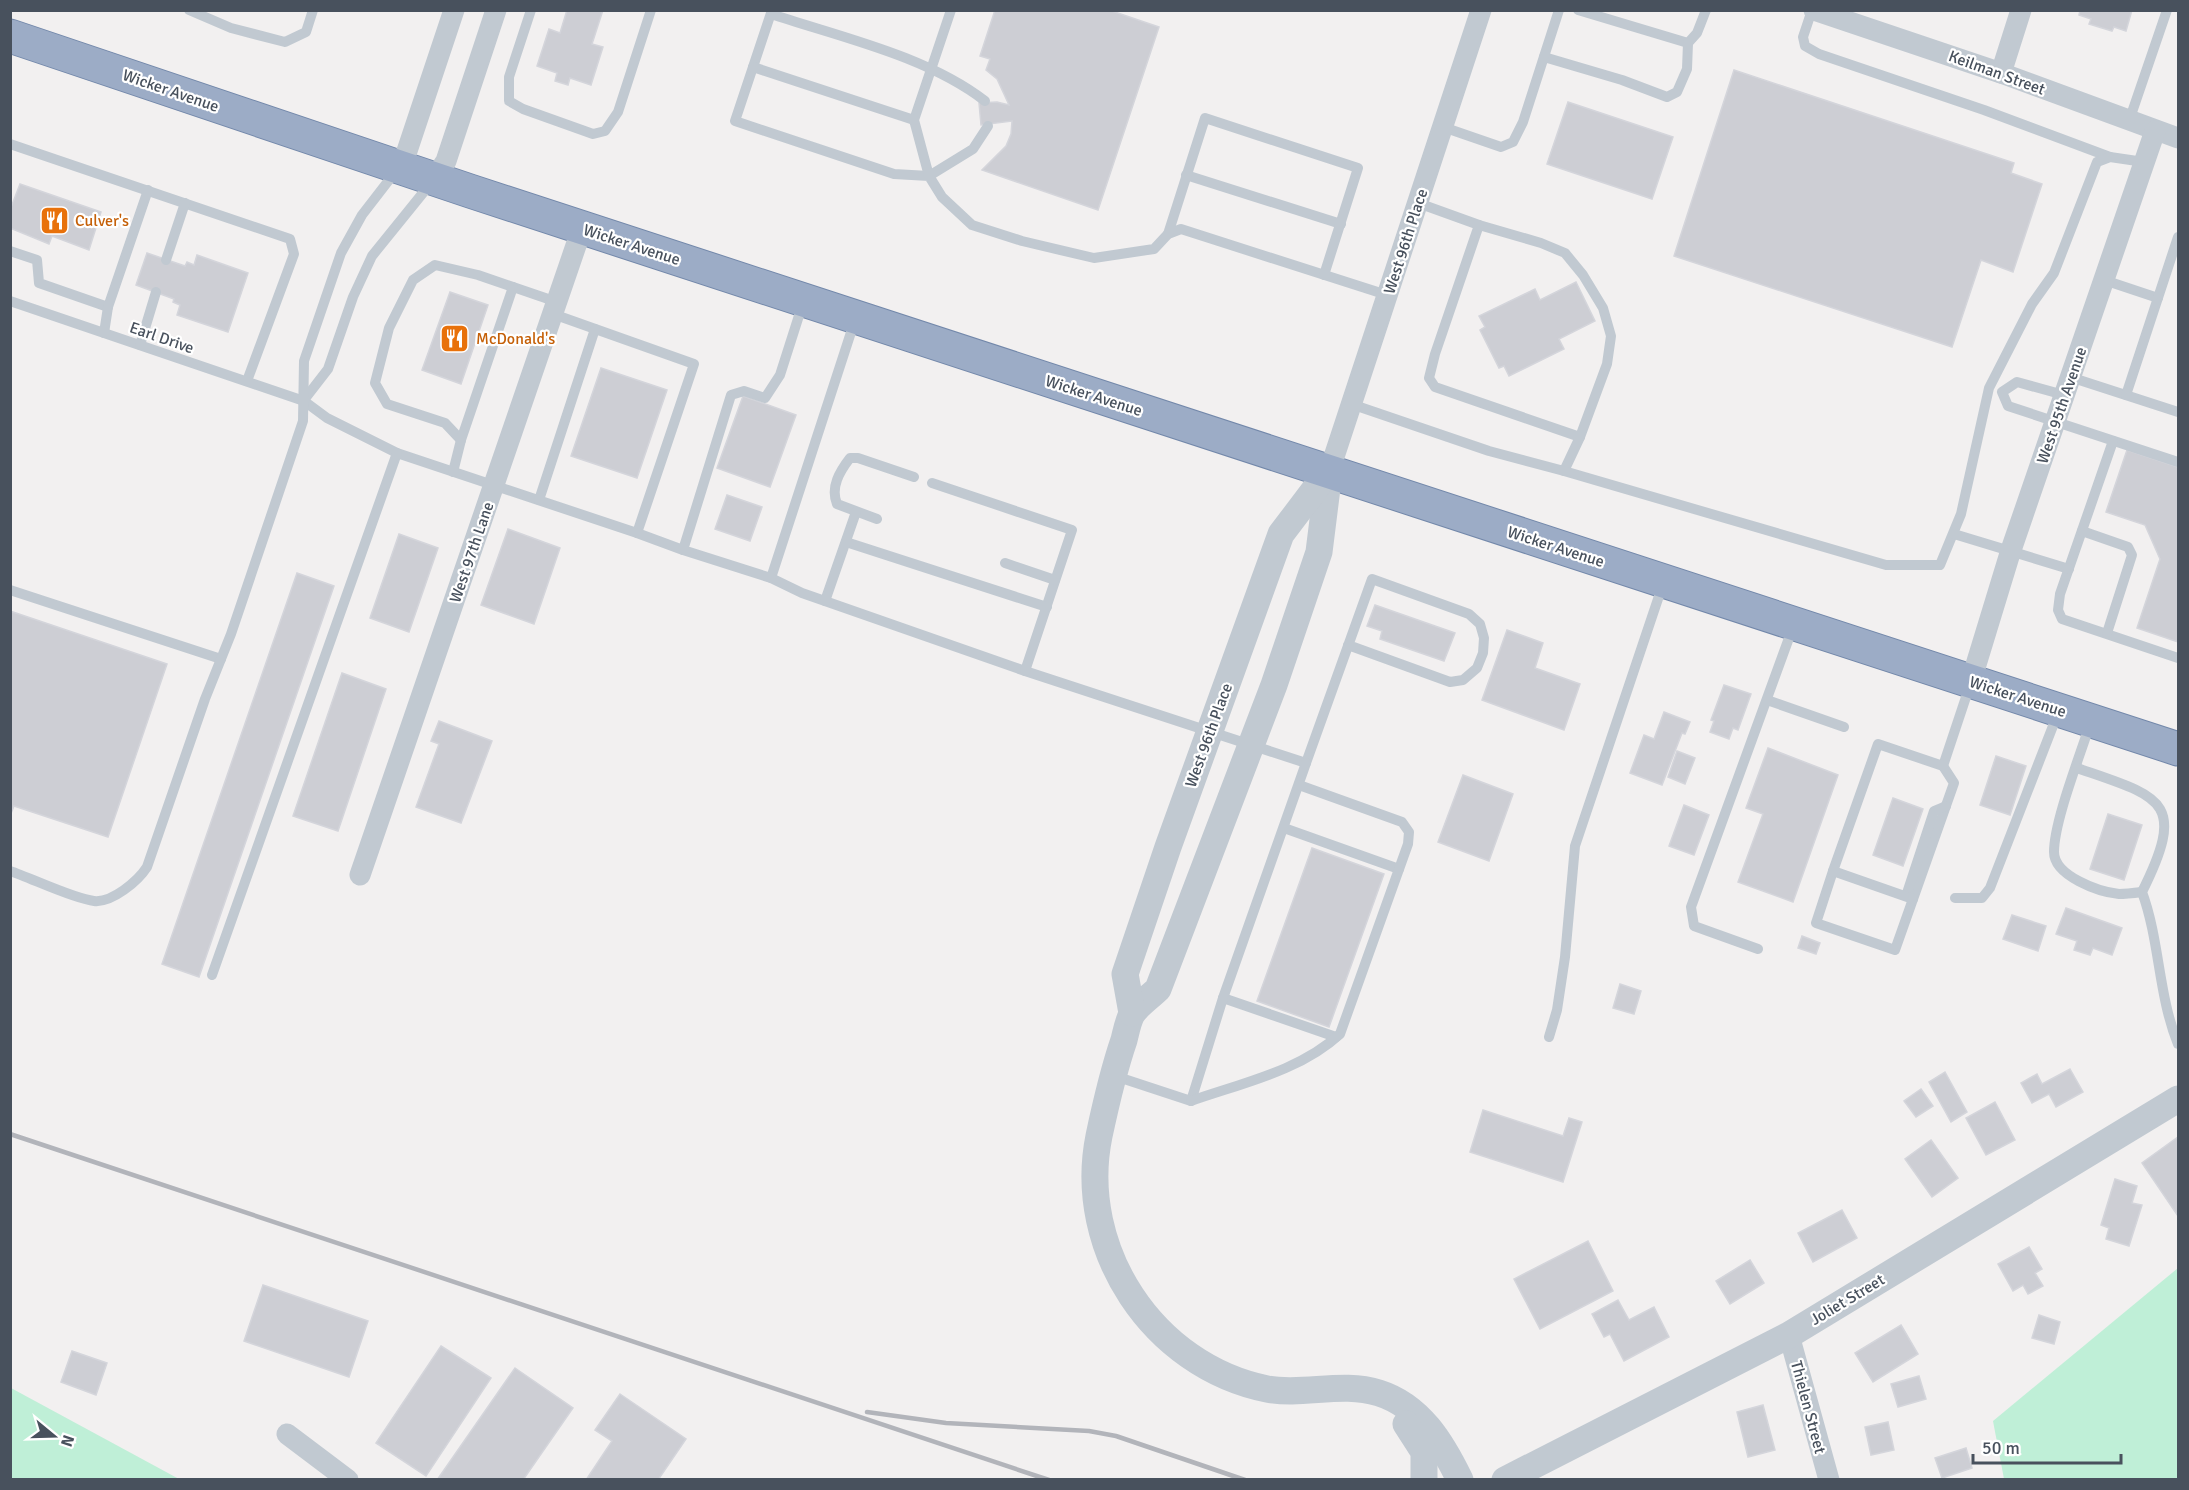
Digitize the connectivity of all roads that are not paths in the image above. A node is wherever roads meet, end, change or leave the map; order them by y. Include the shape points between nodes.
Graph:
1 (189, 10) edge
2 (313, 10) edge
3 (454, 10) edge
4 (496, 10) edge
5 (531, 10) edge
6 (651, 10) edge
7 (951, 10) edge
8 (1482, 10) edge
9 (1559, 10) edge
10 (1578, 10) edge
11 (1706, 10) edge
12 (1813, 10) edge
13 (2021, 10) edge
14 (2167, 10) edge
15 (771, 12) edge
16 (10, 36) edge
17 (1688, 43) junction
18 (1544, 57) junction
19 (753, 67) junction
20 (932, 68) junction
21 (2001, 72) junction
22 (985, 101) dead end
23 (914, 120) junction
24 (2129, 122) junction
25 (988, 126) dead end
26 (1443, 127) junction
27 (2155, 131) junction
28 (2178, 138) edge
29 (10, 144) edge
30 (2110, 157) junction
31 (2144, 162) junction
32 (399, 168) junction
33 (1186, 175) junction
34 (929, 176) junction
35 (434, 180) junction
36 (148, 190) junction
37 (185, 203) junction
38 (1418, 203) junction
39 (1341, 224) junction
40 (1479, 225) junction
41 (582, 228) junction
42 (1168, 234) junction
43 (2178, 237) edge
44 (10, 251) edge
45 (166, 260) dead end
46 (1324, 275) junction
47 (2104, 280) junction
48 (513, 287) junction
49 (156, 292) dead end
50 (1387, 296) junction
51 (2158, 298) junction
52 (804, 300) junction
53 (10, 301) edge
54 (108, 307) junction
55 (555, 308) junction
56 (856, 317) junction
57 (595, 329) junction
58 (104, 333) junction
59 (140, 345) junction
60 (247, 381) junction
61 (2067, 386) junction
62 (1989, 388) junction
63 (2002, 392) junction
64 (2126, 395) junction
65 (304, 400) junction
66 (1351, 404) junction
67 (2178, 412) edge
68 (2055, 422) junction
69 (1580, 437) junction
70 (461, 440) junction
71 (2113, 441) junction
72 (397, 453) junction
73 (2178, 462) edge
74 (453, 471) junction
75 (1329, 471) junction
76 (1564, 471) junction
77 (914, 477) dead end
78 (932, 483) dead end
79 (494, 485) junction
80 (539, 500) junction
81 (856, 512) junction
82 (877, 519) dead end
83 (2082, 531) junction
84 (637, 533) junction
85 (1954, 534) junction
86 (846, 542) junction
87 (683, 550) junction
88 (2011, 550) junction
89 (1005, 563) dead end
90 (2069, 569) junction
91 (771, 578) junction
92 (1055, 580) junction
93 (1664, 581) junction
94 (10, 590) edge
95 (825, 601) junction
96 (1047, 607) junction
97 (1794, 623) junction
98 (2107, 633) junction
99 (1348, 645) junction
100 (2178, 657) edge
101 (221, 659) junction
102 (1025, 671) junction
103 (1971, 681) junction
104 (1767, 700) junction
105 (2059, 710) junction
106 (2091, 720) junction
107 (1844, 727) dead end
108 (1210, 731) junction
109 (1252, 744) junction
110 (2178, 749) edge
111 (1306, 763) junction
112 (1943, 766) junction
113 (2077, 768) junction
114 (1299, 784) junction
115 (1284, 828) junction
116 (1399, 870) junction
117 (10, 871) edge
118 (1833, 871) junction
119 (360, 875) dead end
120 (2142, 892) junction
121 (1910, 898) junction
122 (1955, 898) dead end
123 (1758, 949) dead end
124 (212, 975) dead end
125 (1223, 998) junction
126 (1132, 1013) junction
127 (1336, 1037) junction
128 (1549, 1037) dead end
129 (2178, 1044) edge
130 (1112, 1075) junction
131 (2178, 1100) edge
132 (1191, 1101) junction
133 (1789, 1335) junction
134 (1386, 1396) junction
135 (287, 1434) dead end
136 (348, 1479) edge
137 (1424, 1479) edge
138 (1460, 1479) edge
139 (1505, 1479) edge
140 (1829, 1479) edge

1 - 2 lane via 231,28 285,42 306,32
3 - 32 street
4 - 35 street via 446,161
5 - 6 lane via 508,77 510,101 593,134 605,131 618,112
7 - 20 lane
8 - 26 street, West 96th Place
9 - 18 lane
10 - 17 lane
11 - 17 lane via 1697,33
12 - 21 street, Keilman Street
12 - 30 lane via 1803,37 1805,46 1818,54
13 - 21 street
14 - 24 lane
15 - 19 lane
15 - 20 lane
16 - 32 highway, Wicker Avenue
17 - 18 lane via 1687,69 1677,92 1667,97
18 - 26 lane via 1513,142 1502,147
19 - 23 lane
19 - 34 lane via 735,121 882,170
20 - 22 lane
20 - 23 lane
21 - 24 street, Keilman Street
23 - 34 lane
24 - 27 street, Keilman Street
25 - 34 lane via 973,149
26 - 38 street, West 96th Place
27 - 28 street, Keilman Street
27 - 31 street, West 95th Avenue
29 - 36 lane
30 - 31 lane
30 - 62 lane via 2097,162 2054,273 2032,304
31 - 47 street, West 95th Avenue
32 - 35 highway, Wicker Avenue
32 - 65 lane via 362,215 341,253 304,361
33 - 39 lane
33 - 39 lane via 1205,118 1358,168
33 - 42 lane
34 - 42 lane via 942,197 972,225 1032,243 1094,258 1154,249
35 - 41 highway, Wicker Avenue
35 - 65 lane via 372,256 328,369
36 - 37 lane
36 - 54 lane
37 - 45 lane
37 - 60 lane via 290,239 294,254
38 - 40 lane
38 - 50 street, West 96th Place
39 - 46 lane
40 - 69 lane via 1565,253 1603,308 1611,336 1607,364
40 - 69 lane via 1430,378 1435,387
41 - 52 highway, Wicker Avenue
41 - 55 street, West 97th Lane
42 - 46 lane via 1182,229
43 - 51 lane
44 - 54 lane via 37,260 39,283
46 - 50 lane
47 - 51 lane
47 - 61 street, West 95th Avenue
48 - 55 lane
48 - 70 lane
48 - 70 lane via 435,265 413,280 389,327 375,383 387,404 445,423
49 - 59 lane
50 - 66 street, West 96th Place
51 - 64 lane
52 - 56 highway, Wicker Avenue
52 - 87 lane via 780,375 765,398 744,391 731,395
53 - 58 lane, Earl Drive
54 - 58 lane
55 - 57 lane
55 - 79 street, West 97th Lane
56 - 75 highway, Wicker Avenue
56 - 91 lane
57 - 80 lane
57 - 84 lane via 694,364
58 - 59 lane, Earl Drive
59 - 60 lane, Earl Drive
60 - 65 lane, Earl Drive
61 - 63 lane via 2017,382
61 - 64 lane
61 - 68 street, West 95th Avenue
62 - 63 lane
62 - 85 lane
63 - 68 lane via 2008,406
64 - 67 lane
65 - 72 lane, Earl Drive via 327,417
65 - 101 lane via 303,421
66 - 75 street, West 96th Place
66 - 76 lane via 1489,451
68 - 71 lane
68 - 88 street, West 95th Avenue
69 - 76 lane
70 - 74 lane
71 - 73 lane
71 - 83 lane
72 - 74 lane, Earl Drive
72 - 124 lane
74 - 79 lane, Earl Drive
75 - 93 highway, Wicker Avenue
75 - 108 street, West 96th Place via 1281,534
75 - 109 street, West 96th Place via 1319,552
76 - 85 lane via 1886,565 1940,565
77 - 81 lane via 850,458 838,475 834,497 837,504
78 - 92 lane via 1072,530
79 - 80 lane, Earl Drive
79 - 119 street, West 97th Lane
80 - 84 lane, Earl Drive
81 - 82 lane
81 - 86 lane
83 - 90 lane
83 - 98 lane via 2128,546 2132,555
84 - 87 lane, Earl Drive
85 - 88 lane
86 - 95 lane
86 - 96 lane
87 - 91 lane, Earl Drive
88 - 90 lane
88 - 103 street, West 95th Avenue
89 - 92 lane
90 - 98 lane via 2058,610 2062,619
91 - 95 lane, Earl Drive
92 - 96 lane
93 - 97 highway, Wicker Avenue
93 - 128 lane via 1575,846 1565,957
94 - 101 lane
95 - 102 lane, Earl Drive
96 - 102 lane
97 - 103 highway, Wicker Avenue
97 - 104 lane
98 - 100 lane
99 - 99 lane via 1371,579 1469,614 1480,624 1484,638 1477,668 1463,680 1450,682
99 - 111 lane
101 - 117 lane via 141,877 113,896 95,902
102 - 108 lane, Earl Drive
103 - 105 highway, Wicker Avenue
103 - 112 lane
104 - 107 lane
104 - 123 lane via 1691,907 1694,926
105 - 106 highway, Wicker Avenue
105 - 122 lane via 1990,888 1982,898
106 - 110 highway, Wicker Avenue
106 - 113 lane
108 - 109 lane, Earl Drive
108 - 126 street, West 96th Place via 1125,974
109 - 111 lane, Earl Drive
109 - 126 street, West 96th Place via 1158,989
111 - 114 lane
112 - 118 lane via 1878,744
112 - 121 lane via 1954,783 1946,806 1934,811
113 - 120 lane via 2146,794 2158,804 2167,825 2157,862
113 - 120 lane via 2058,825 2054,854 2062,871 2082,883 2118,894
114 - 115 lane
114 - 116 lane via 1402,822 1408,832 1408,844
115 - 116 lane
115 - 125 lane
116 - 127 lane
118 - 121 lane
118 - 121 lane via 1816,923 1895,950
120 - 129 lane
125 - 127 lane
125 - 132 lane
126 - 130 street, West 96th Place
127 - 132 lane via 1298,1063
130 - 132 lane
130 - 134 street, West 96th Place via 1098,1145 1096,1209 1110,1256 1131,1298 1158,1331 1227,1376 1267,1389 1348,1387
131 - 133 street, Joliet Street
133 - 139 street, Joliet Street
133 - 140 street, Thielen Street
134 - 137 street via 1424,1452
134 - 138 street, West 96th Place via 1405,1405 1427,1424
135 - 136 street

